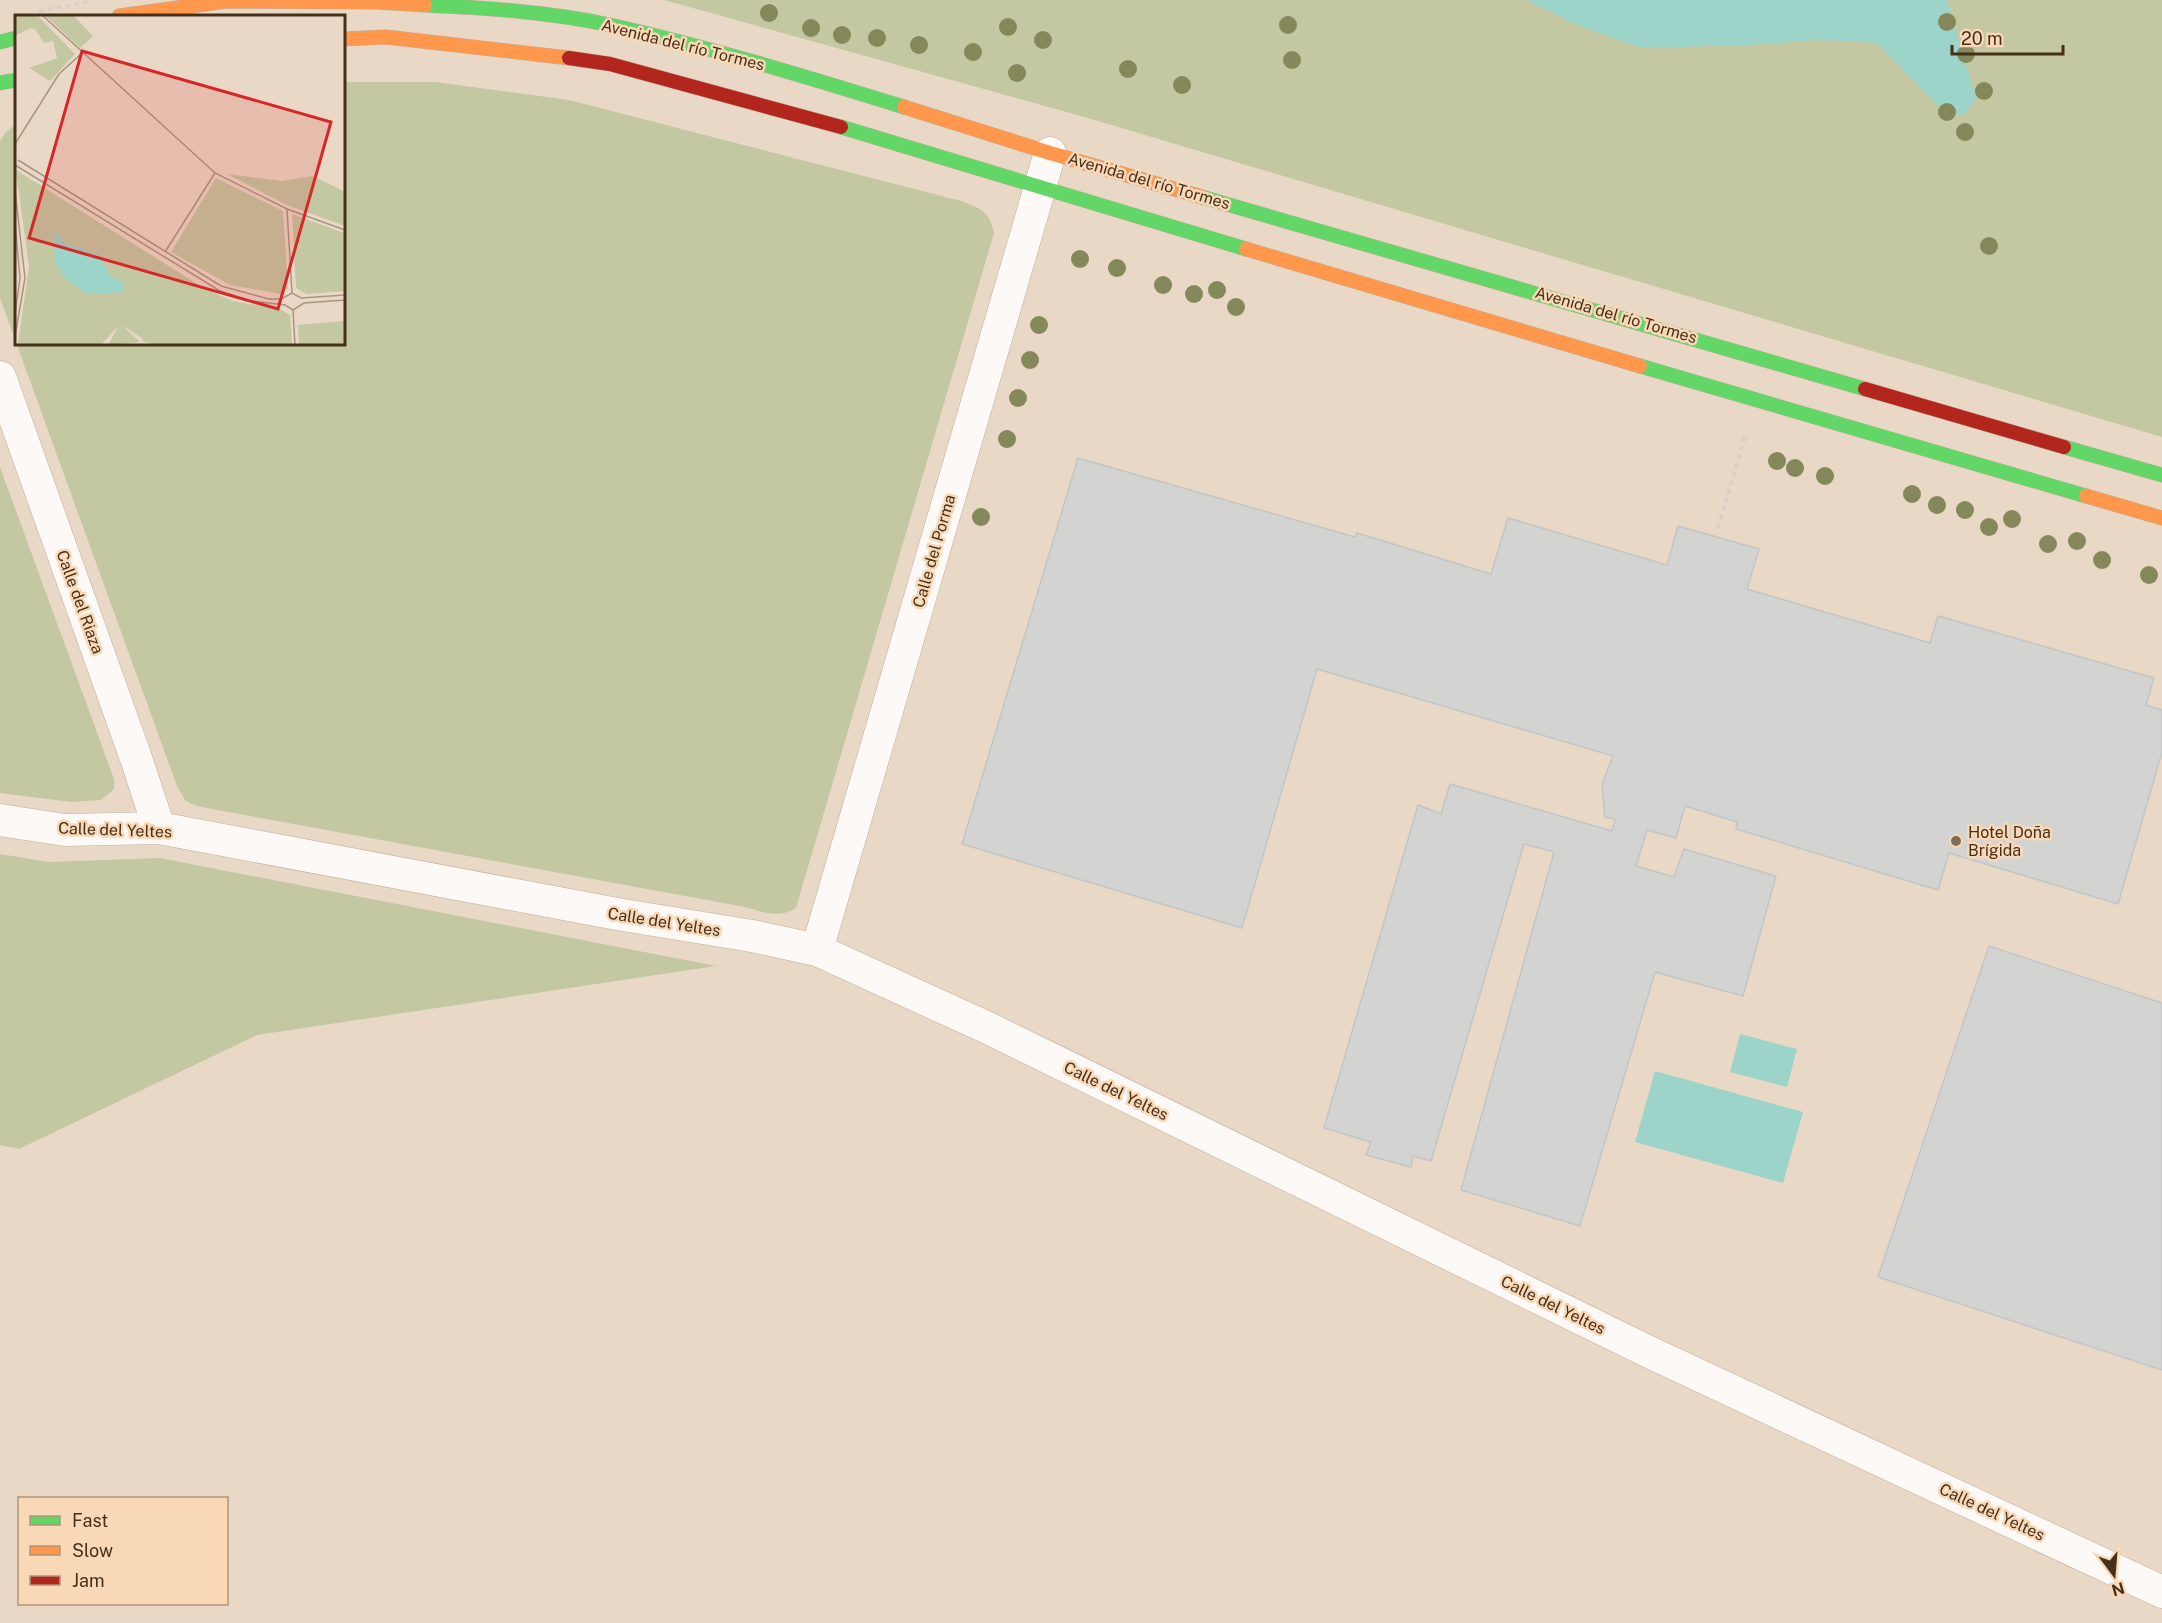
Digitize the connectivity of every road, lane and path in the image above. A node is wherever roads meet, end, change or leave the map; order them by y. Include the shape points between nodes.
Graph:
1 (95, 1) edge
2 (34, 12) dead end
3 (126, 15) edge
4 (15, 38) edge
5 (345, 39) edge
6 (0, 42) edge
7 (15, 80) edge
8 (0, 83) edge
9 (1050, 153) junction
10 (1041, 188) junction
11 (0, 377) edge
12 (1748, 426) dead end
13 (2162, 475) edge
14 (2162, 518) edge
15 (1719, 528) dead end
16 (0, 820) edge
17 (159, 828) junction
18 (817, 950) junction
19 (2162, 1592) edge

1 - 2 path
3 - 9 main road, Avenida del río Tormes via 227,1 376,2 501,9 609,25 787,70
4 - 6 main road
5 - 10 main road via 386,37 610,64 796,113
7 - 8 main road
9 - 10 street, Calle del Porma
9 - 13 main road, Avenida del río Tormes
10 - 14 main road
10 - 18 street, Calle del Porma
11 - 17 street, Calle del Riaza
12 - 15 path
16 - 17 street, Calle del Yeltes via 65,830
17 - 18 street, Calle del Yeltes
18 - 19 street, Calle del Yeltes via 988,1028 1647,1351

